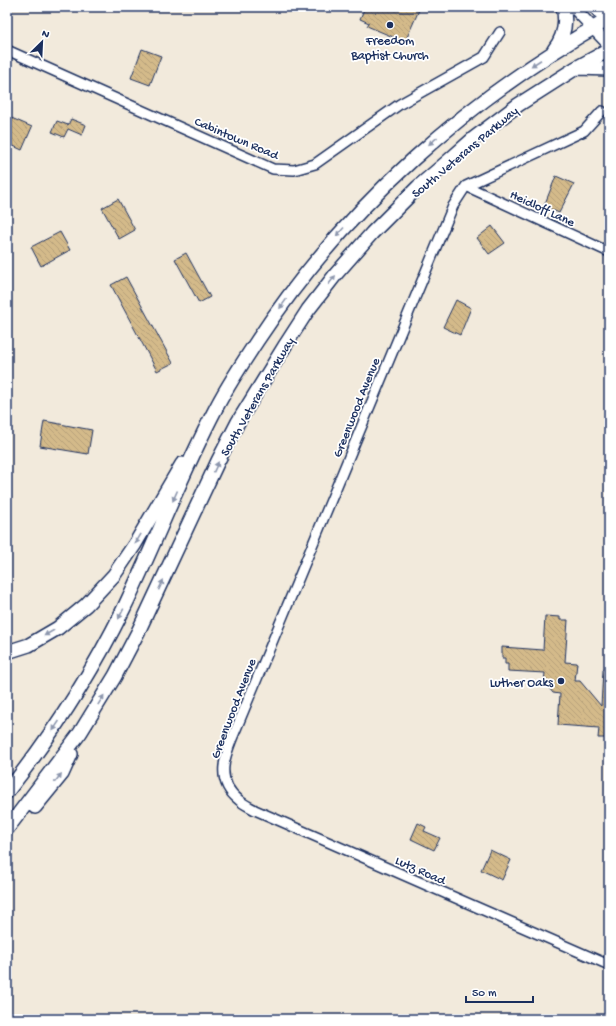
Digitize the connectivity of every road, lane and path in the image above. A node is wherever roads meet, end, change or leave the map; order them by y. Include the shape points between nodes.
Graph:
1 (563, 7) edge
2 (573, 7) edge
3 (594, 7) edge
4 (608, 21) edge
5 (594, 28) junction
6 (500, 32) dead end
7 (609, 45) edge
8 (7, 50) edge
9 (609, 50) edge
10 (553, 52) junction
11 (576, 68) junction
12 (609, 69) edge
13 (602, 111) dead end
14 (466, 186) junction
15 (609, 252) edge
16 (215, 410) junction
17 (7, 652) edge
18 (80, 733) junction
19 (228, 788) joint
20 (7, 792) edge
21 (7, 829) edge
22 (7, 840) edge
23 (609, 966) edge

1 - 10 highway via 564,32
2 - 5 main road
3 - 4 main road
4 - 5 highway, South Veterans Parkway
5 - 7 main road
5 - 10 highway, South Veterans Parkway
6 - 8 street, Cabintown Road via 484,58 400,104 315,164 294,170 273,169
9 - 11 highway, South Veterans Parkway
10 -> 16 highway, South Veterans Parkway via 507,82 460,119 378,192 300,281 268,324
11 - 12 highway
18 -> 11 highway, South Veterans Parkway via 138,632 238,422 308,310 361,246 418,187 512,109
13 - 14 street via 584,131
14 - 15 street, Heidloff Lane
14 - 19 street, Greenwood Avenue via 453,206 226,753 223,765
16 -> 17 highway via 114,575 86,605 58,628 29,645
16 -> 20 highway, South Veterans Parkway via 107,641 67,710
18 - 21 highway, South Veterans Parkway
22 -> 18 highway via 62,774
19 - 23 street, Lutz Road via 238,800 255,810

